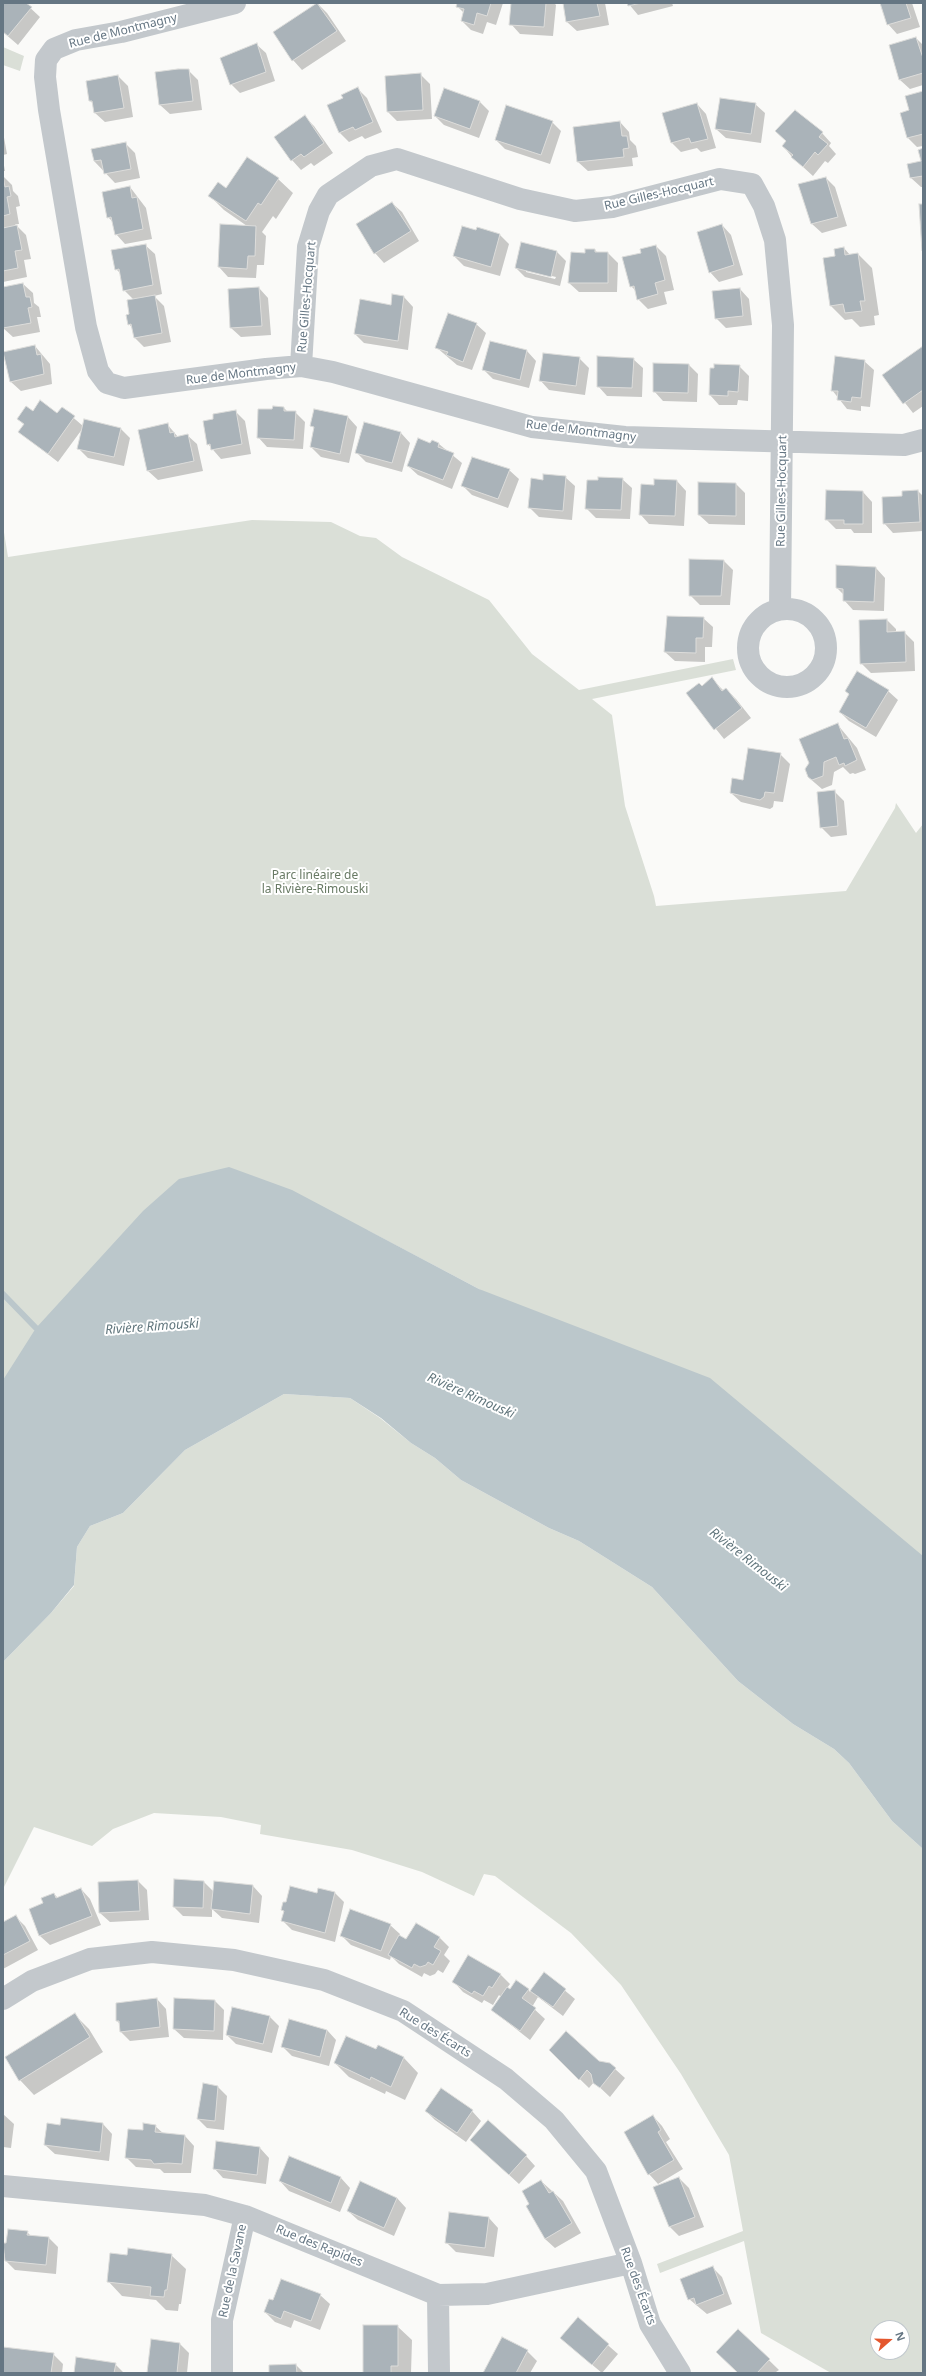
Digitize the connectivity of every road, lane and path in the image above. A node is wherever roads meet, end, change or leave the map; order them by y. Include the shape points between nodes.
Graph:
1 (235, 3) edge
2 (301, 366) junction
3 (923, 440) edge
4 (782, 442) junction
5 (780, 609) dead end
6 (3, 1999) edge
7 (3, 2186) edge
8 (245, 2216) junction
9 (631, 2262) junction
10 (438, 2295) junction
11 (222, 2373) edge
12 (439, 2373) edge
13 (680, 2373) edge

1 - 2 street, Rue de Montmagny via 121,32 76,40 54,49 46,60 45,77 49,110 86,327 98,371 107,383 124,388
2 - 4 street, Rue de Montmagny via 333,372 532,427 625,437
2 - 4 street, Rue Gilles-Hocquart via 308,247 319,211 328,195 371,166 397,159 520,199 575,211 612,207 720,179 738,180 752,184 764,206 775,240 783,325
3 - 4 street, Rue de Montmagny via 904,445
4 - 5 street, Rue Gilles-Hocquart
6 - 9 street, Rue des Écarts via 32,1981 90,1959 152,1952 234,1960 324,1980 403,2011 506,2079 554,2120 596,2171
7 - 8 street, Rue des Rapides via 205,2205
8 - 10 street, Rue des Rapides
8 - 11 street, Rue de la Savane via 222,2320
9 - 10 street, Rue des Rapides via 487,2294
9 - 13 street, Rue des Écarts via 650,2324
10 - 12 street

